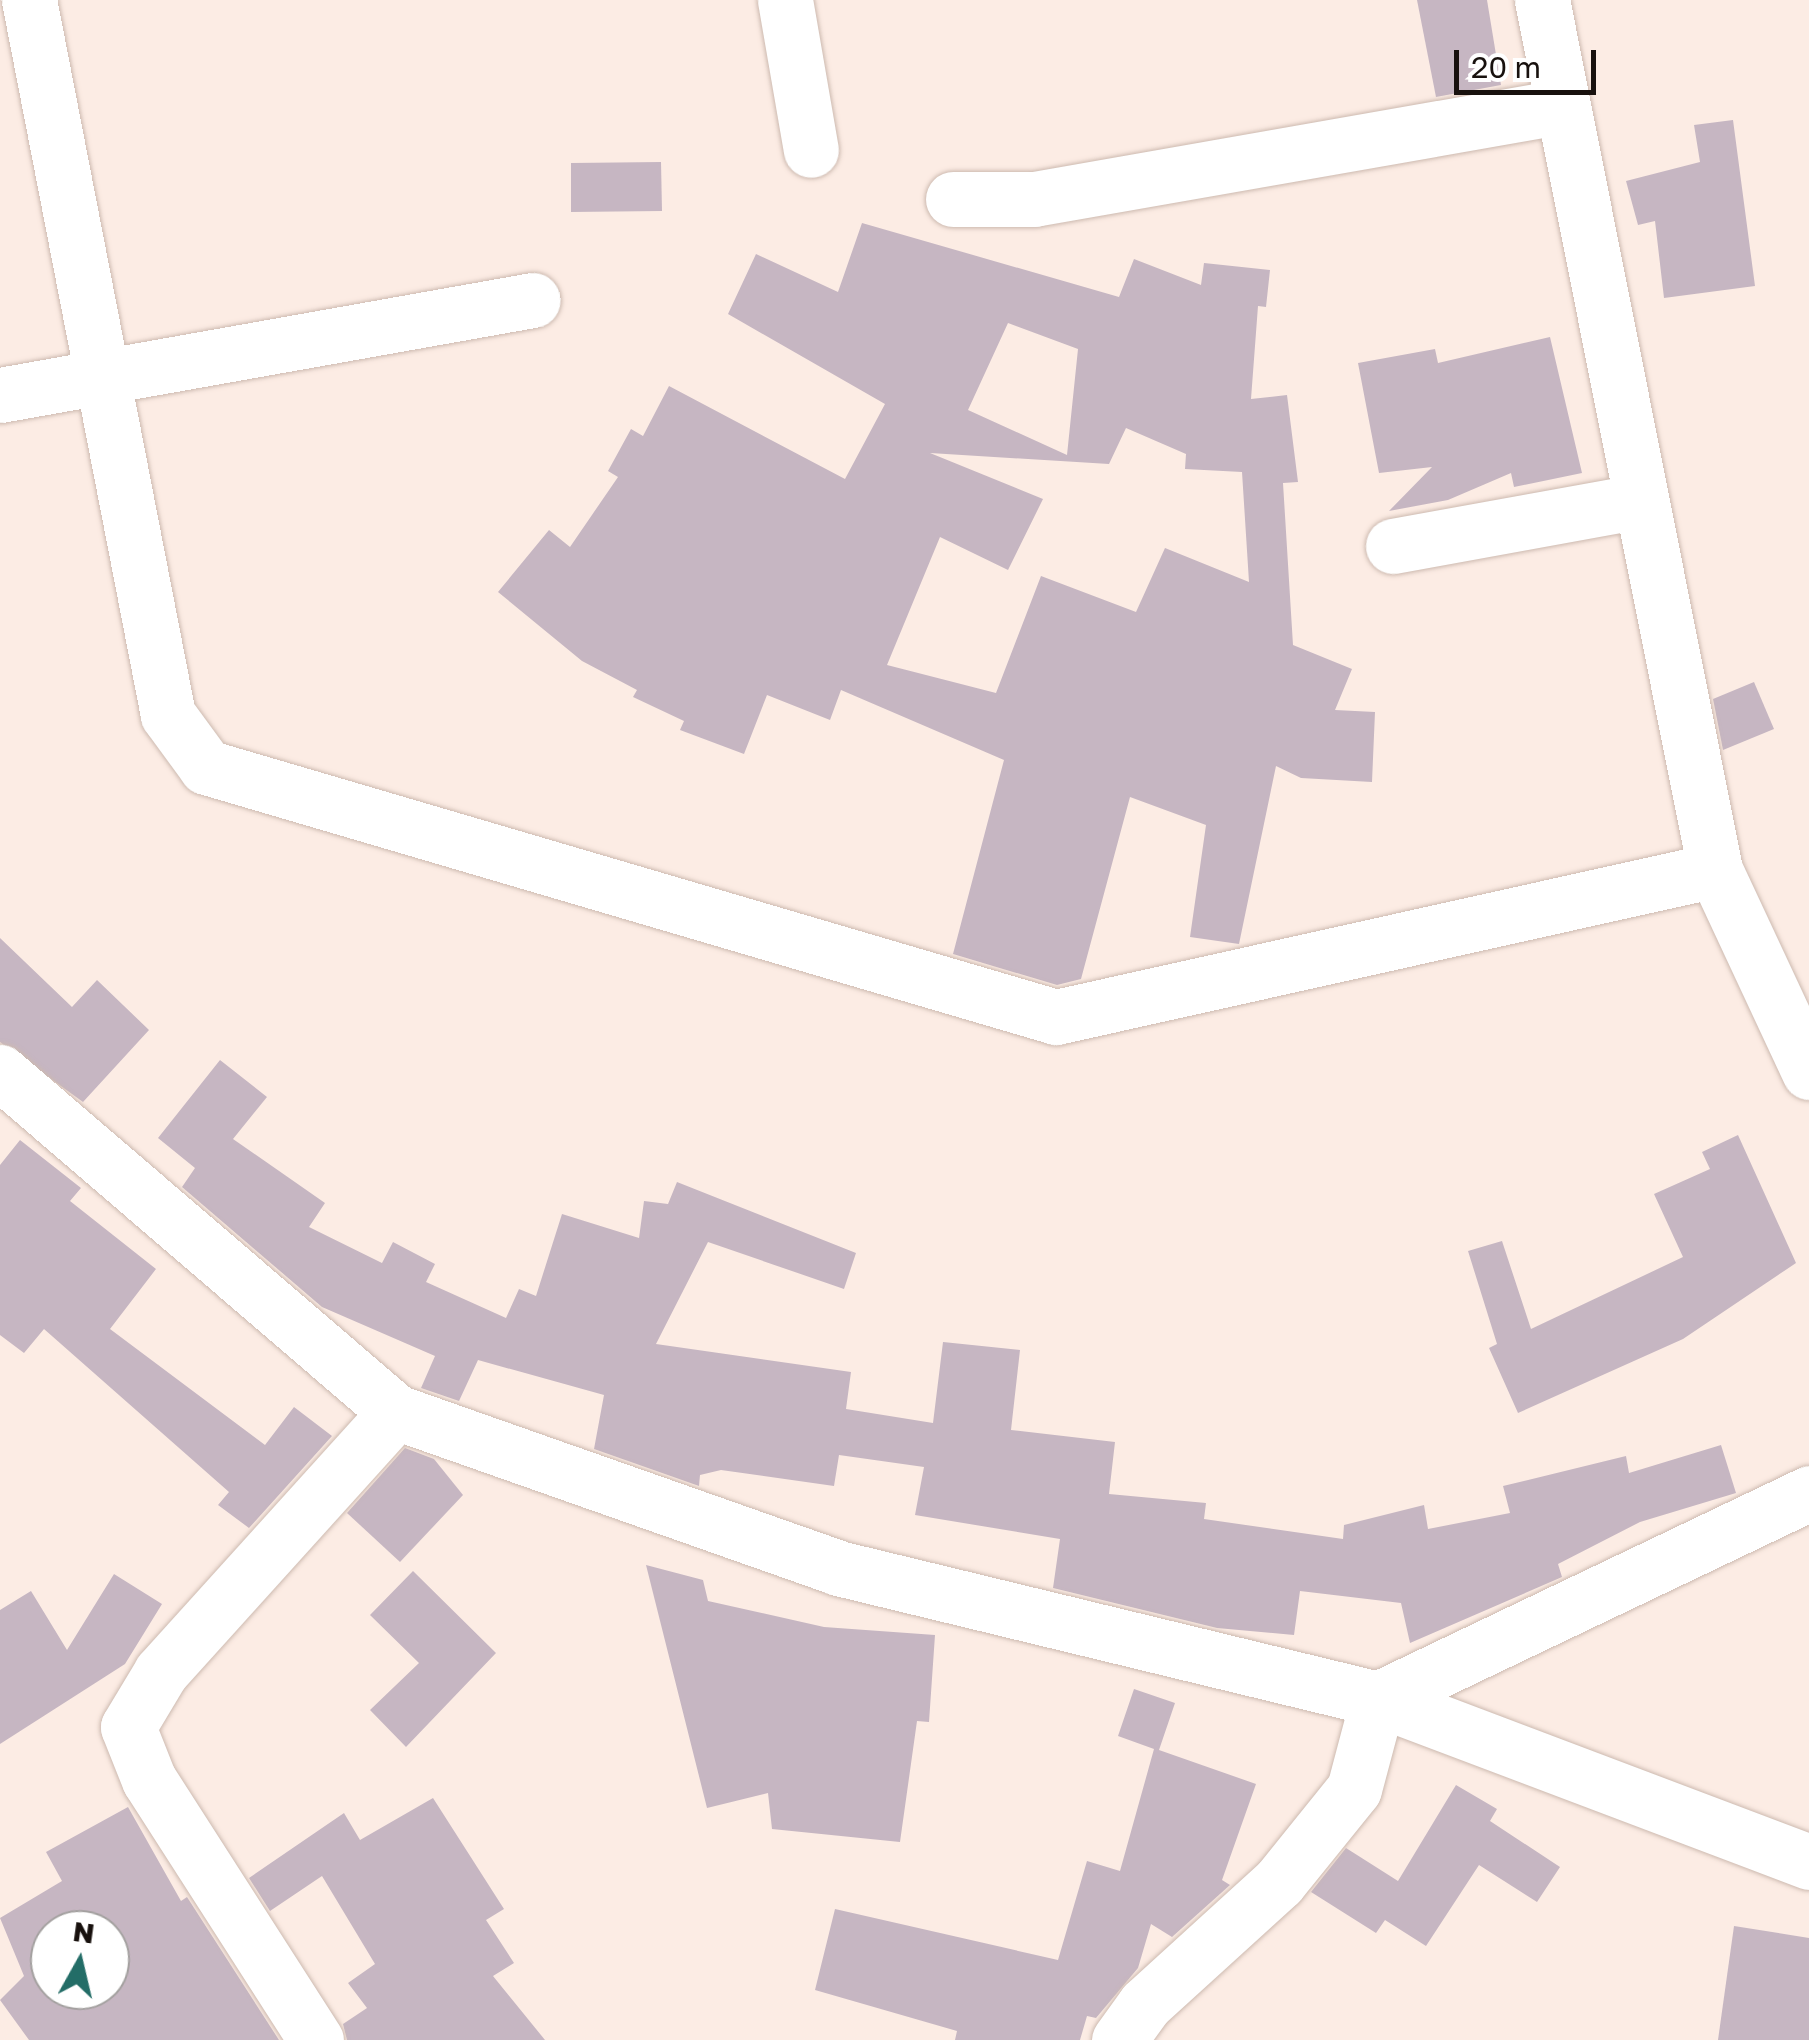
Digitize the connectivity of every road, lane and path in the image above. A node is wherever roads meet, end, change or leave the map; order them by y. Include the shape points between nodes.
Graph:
1 (29, 0) edge
2 (785, 0) edge
3 (1542, 0) edge
4 (1559, 107) junction
5 (811, 150) dead end
6 (953, 198) dead end
7 (533, 300) dead end
8 (102, 376) junction
9 (0, 395) edge
10 (1640, 501) junction
11 (1392, 546) dead end
12 (1715, 870) junction
13 (0, 1072) edge
14 (1809, 1072) edge
15 (396, 1412) junction
16 (1809, 1493) edge
17 (1378, 1699) junction
18 (1809, 1862) edge
19 (316, 2040) edge
20 (1119, 2040) edge

1 - 8 street
2 - 5 street
3 - 4 street
4 - 6 street via 1034,199
4 - 10 street
7 - 8 street
8 - 9 street
8 - 12 street via 168,715 206,767 649,904 1056,1017
10 - 11 street
10 - 12 street
12 - 14 street
13 - 15 street
15 - 17 street via 838,1568
15 - 19 street via 161,1672 128,1727 149,1780
16 - 17 street
17 - 18 street
17 - 20 street via 1354,1789 1278,1882 1145,2004

